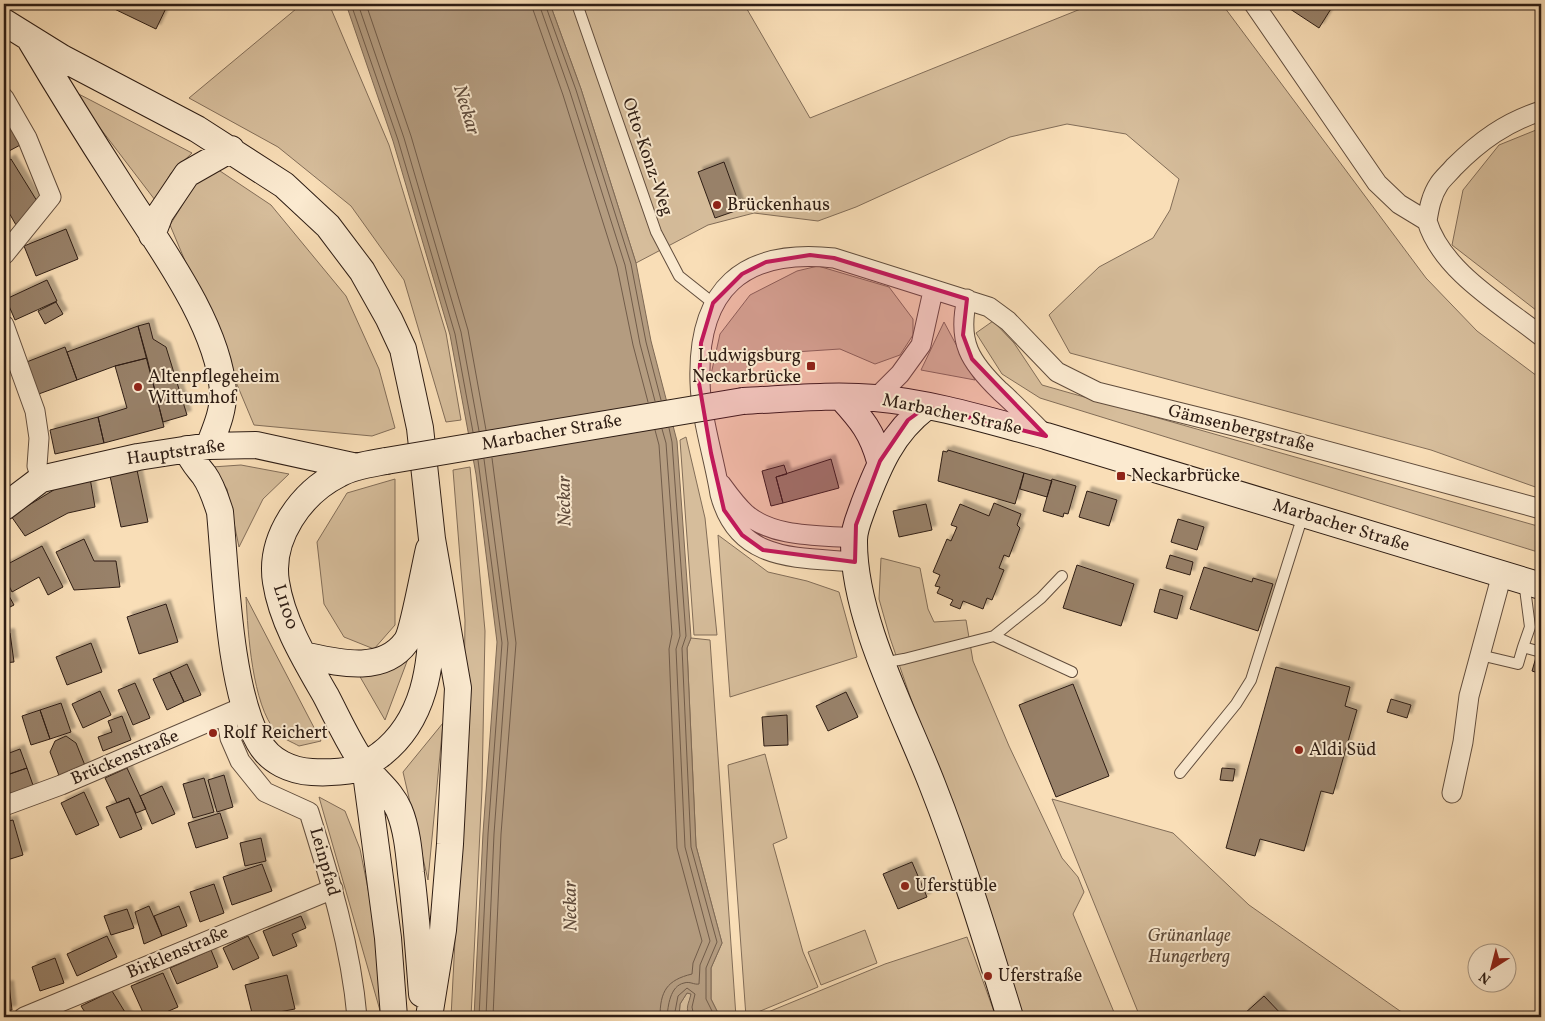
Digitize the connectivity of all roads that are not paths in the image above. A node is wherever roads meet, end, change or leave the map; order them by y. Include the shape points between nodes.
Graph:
1 (577, 4) edge
2 (1254, 4) edge
3 (4, 22) edge
4 (31, 41) junction
5 (4, 98) edge
6 (1541, 111) edge
7 (231, 149) junction
8 (1427, 221) junction
9 (152, 235) junction
10 (4, 255) edge
11 (933, 291) junction
12 (967, 300) junction
13 (713, 303) junction
14 (4, 325) edge
15 (1541, 336) edge
16 (842, 398) junction
17 (876, 398) junction
18 (926, 406) junction
19 (1046, 436) junction
20 (198, 447) junction
21 (880, 461) junction
22 (357, 467) junction
23 (41, 479) junction
24 (4, 507) edge
25 (1541, 509) edge
26 (1304, 514) junction
27 (432, 539) junction
28 (854, 550) junction
29 (1062, 576) dead end
30 (1522, 580) edge
31 (994, 636) junction
32 (1523, 647) junction
33 (1541, 652) edge
34 (303, 655) junction
35 (1480, 655) junction
36 (882, 663) junction
37 (1072, 672) dead end
38 (238, 704) junction
39 (365, 766) junction
40 (1180, 774) dead end
41 (1452, 793) dead end
42 (4, 806) edge
43 (333, 889) junction
44 (24, 1017) edge
45 (357, 1017) edge
46 (394, 1017) edge
47 (423, 1017) edge
48 (429, 1017) edge
49 (1010, 1017) edge

1 - 13 lane, Otto-Konz-Weg via 656,232 679,276
2 - 8 street via 1377,182 1399,204
3 - 4 main road
4 - 7 main road
4 - 9 main road
5 - 10 street via 27,138 51,197
6 - 8 street via 1492,133 1461,160 1439,184 1430,203
7 - 9 main road via 187,174 160,214
7 - 27 main road via 284,186 328,226 362,271 389,318 403,349 417,410
8 - 15 street via 1432,238 1448,260
9 - 20 main road via 176,271 208,335 218,365 223,391 221,411
11 - 12 street, Gämsenbergstraße
11 - 13 street, Gämsenbergstraße via 834,258 810,255 781,257 766,262 742,274
11 - 17 street via 921,345 900,374
12 - 19 street via 963,335 972,359 986,378
12 - 25 street, Gämsenbergstraße via 989,307 1003,316 1057,372 1097,392
13 - 28 street, Gämsenbergstraße via 705,323 700,383 724,510 732,524 752,544 776,554
14 - 23 street via 35,411
16 - 17 main road, Marbacher Straße
16 - 21 main road via 865,423 875,441
16 - 22 main road, Marbacher Straße, bridge via 742,401
17 - 18 main road, Marbacher Straße
18 - 19 main road, Marbacher Straße
18 - 21 main road via 908,420
19 - 26 main road, Marbacher Straße
20 - 22 main road, Hauptstraße via 256,445
20 - 23 main road, Hauptstraße
20 - 38 main road, Leinpfad via 192,462 213,492 220,512
21 - 28 main road via 856,526
22 - 34 main road, L1100 via 338,474 312,492 286,526 277,551 275,581
23 - 24 main road, Hauptstraße
26 - 30 main road, Marbacher Straße
26 - 40 lane via 1252,680
27 - 34 main road via 407,641 394,654 365,664
27 - 39 main road via 432,645 425,685 414,715 402,732 388,749
27 - 48 main road via 458,688 443,930
28 - 36 main road via 869,624
29 - 31 lane via 1041,598
30 - 32 lane via 1530,627
30 - 35 street
31 - 36 lane
31 - 37 lane
32 - 33 lane
32 - 35 lane via 1518,664
34 - 39 main road, L1100
35 - 41 street via 1469,696
36 - 49 main road via 933,785
38 - 39 main road via 259,742 277,762 298,771 324,773
38 - 42 street, Brückenstraße via 61,785
38 - 43 street, Leinpfad via 230,738 240,761 265,792 309,812
39 - 46 main road via 388,938
39 - 47 main road via 382,783 399,810 408,850 419,943
43 - 44 street, Birklenstraße
43 - 45 street, Leinpfad via 356,995

